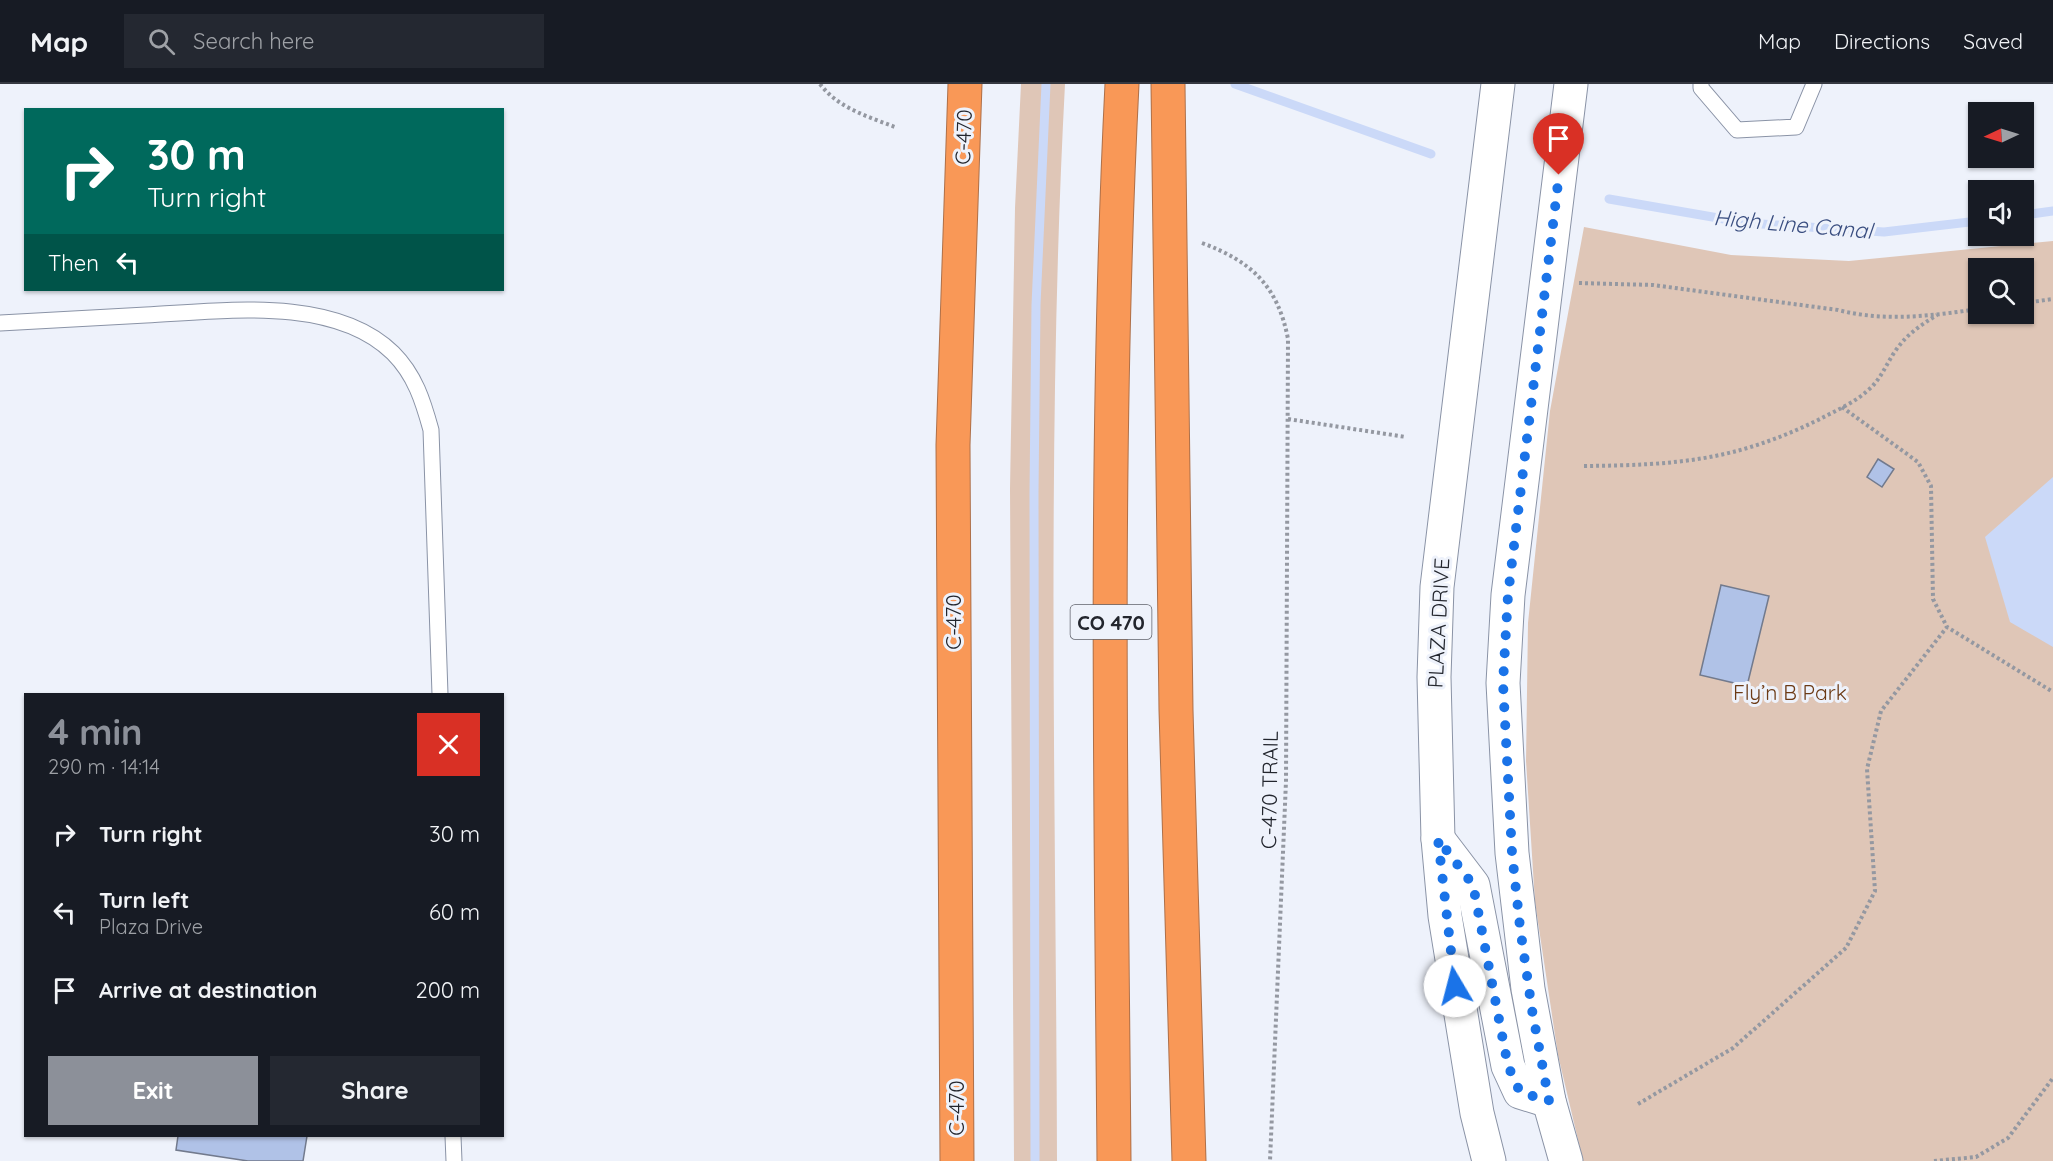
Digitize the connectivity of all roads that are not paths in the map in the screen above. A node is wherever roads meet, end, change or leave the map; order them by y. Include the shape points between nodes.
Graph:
1 (965, 84) edge
2 (1122, 84) edge
3 (1168, 84) edge
4 (1498, 84) edge
5 (1571, 84) edge
6 (1701, 84) edge
7 (1814, 84) edge
8 (0, 323) edge
9 (440, 693) edge
10 (1438, 839) junction
11 (1549, 1101) junction
12 (957, 1107) junction
13 (453, 1137) edge
14 (454, 1161) edge
15 (939, 1161) edge
16 (957, 1161) edge
17 (1114, 1161) edge
18 (1189, 1161) edge
19 (1489, 1161) edge
20 (1566, 1161) edge

1 - 12 highway, C-470 via 953,445
2 - 17 highway, CO 470 via 1110,445
3 - 18 highway via 1176,710
4 - 10 street, PLAZA DRIVE via 1437,587 1434,677
5 - 11 street via 1508,595 1503,683 1520,927
6 - 7 lane via 1737,130 1796,127
8 - 9 lane via 246,310 292,313 338,321 392,351 411,373 431,430
10 - 11 street via 1473,885 1508,1066 1520,1092
10 - 19 street, PLAZA DRIVE via 1455,986
11 - 20 street
12 - 15 highway via 940,1139
12 - 16 highway, C-470
13 - 14 lane

